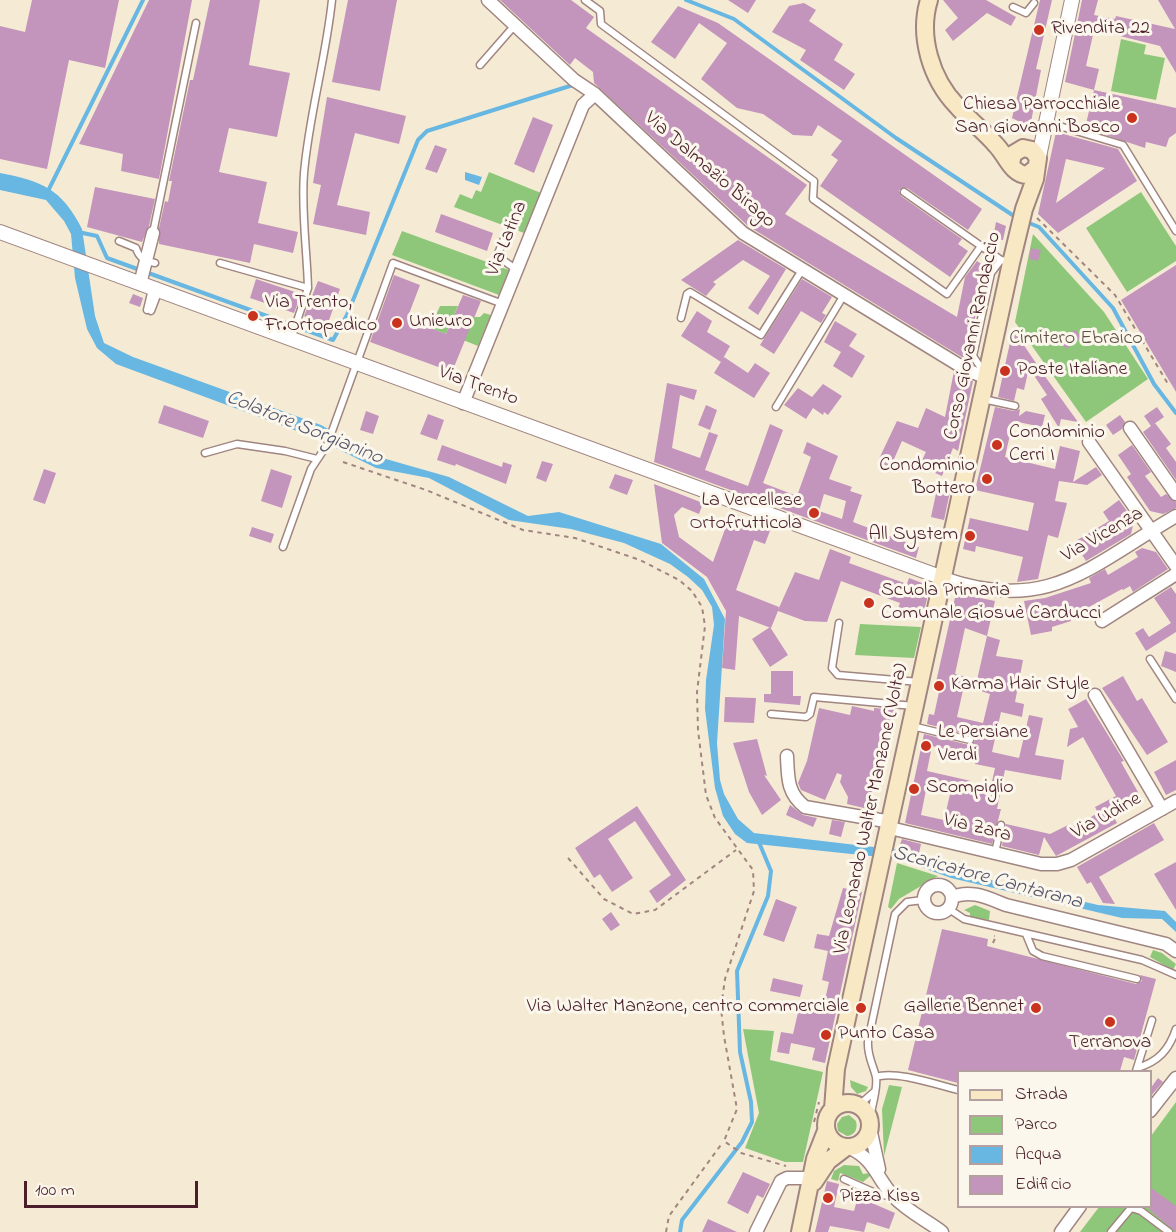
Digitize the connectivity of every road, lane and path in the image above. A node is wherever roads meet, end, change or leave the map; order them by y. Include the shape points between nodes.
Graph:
1 (332, 0) edge
2 (488, 0) edge
3 (585, 0) edge
4 (929, 0) edge
5 (1072, 0) edge
6 (1034, 3) dead end
7 (1013, 7) dead end
8 (196, 23) dead end
9 (515, 26) junction
10 (480, 64) dead end
11 (595, 94) junction
12 (1063, 104) dead end
13 (1089, 110) dead end
14 (967, 115) junction
15 (1046, 122) junction
16 (1023, 148) junction
17 (1037, 165) junction
18 (1013, 168) junction
19 (904, 192) dead end
20 (1022, 217) junction
21 (1176, 231) edge
22 (0, 232) edge
23 (153, 233) joint
24 (506, 234) dead end
25 (119, 241) dead end
26 (981, 246) junction
27 (1006, 261) junction
28 (220, 263) dead end
29 (517, 270) junction
30 (802, 270) junction
31 (147, 273) junction
32 (308, 288) junction
33 (844, 295) junction
34 (503, 304) junction
35 (149, 310) dead end
36 (681, 318) dead end
37 (293, 331) junction
38 (357, 363) junction
39 (987, 378) junction
40 (1168, 384) dead end
41 (456, 396) junction
42 (982, 399) junction
43 (1015, 406) dead end
44 (776, 407) dead end
45 (1130, 428) dead end
46 (1089, 442) dead end
47 (204, 453) dead end
48 (317, 459) junction
49 (343, 462) dead end
50 (1176, 494) edge
51 (1176, 516) edge
52 (1150, 531) junction
53 (283, 547) dead end
54 (1176, 567) edge
55 (1176, 574) edge
56 (943, 578) junction
57 (1102, 621) dead end
58 (839, 623) dead end
59 (1150, 660) dead end
60 (920, 682) junction
61 (1095, 695) dead end
62 (1176, 699) edge
63 (915, 706) junction
64 (771, 714) dead end
65 (910, 725) junction
66 (970, 740) dead end
67 (788, 756) dead end
68 (1176, 801) edge
69 (1162, 809) junction
70 (890, 825) junction
71 (1001, 825) dead end
72 (737, 849) junction
73 (994, 854) junction
74 (568, 858) dead end
75 (1057, 864) joint
76 (923, 900) junction
77 (950, 903) junction
78 (1026, 934) junction
79 (1176, 951) edge
80 (1176, 975) edge
81 (1137, 979) dead end
82 (1152, 1020) dead end
83 (1176, 1029) edge
84 (843, 1048) junction
85 (1136, 1070) edge
86 (876, 1077) junction
87 (1176, 1078) edge
88 (875, 1090) junction
89 (957, 1090) edge
90 (857, 1105) junction
91 (833, 1108) junction
92 (1152, 1108) edge
93 (870, 1124) junction
94 (826, 1131) junction
95 (724, 1141) junction
96 (848, 1148) junction
97 (792, 1166) dead end
98 (880, 1176) junction
99 (844, 1179) dead end
100 (812, 1182) junction
101 (893, 1196) junction
102 (1079, 1208) edge
103 (666, 1232) edge
104 (756, 1232) edge
105 (800, 1232) edge
106 (942, 1232) edge
107 (1061, 1232) edge
108 (1111, 1232) edge
109 (1169, 1232) edge

1 - 32 lane via 304,176
2 - 9 street, Via Dalmazio Birago
3 - 26 lane via 600,11 601,24 814,181 813,199 947,294
4 - 14 main road via 924,29 934,73 944,91
5 - 15 street, Corso Giovanni Randaccio
6 - 7 lane via 1026,13
8 - 23 lane
9 - 10 lane
9 - 11 street, Via Dalmazio Birago
11 - 29 street, Via Latina via 583,105
11 - 30 street, Via Dalmazio Birago via 743,233
12 - 13 path
14 - 16 main road
14 - 18 main road
15 - 16 street, Corso Giovanni Randaccio
15 - 17 street, Corso Giovanni Randaccio
15 - 21 lane via 1123,145
16 - 17 main road via 1035,152
16 - 18 main road via 1012,154
17 - 18 main road via 1027,175
17 - 20 main road, Corso Giovanni Randaccio
18 - 20 main road, Corso Giovanni Randaccio
19 - 26 lane
20 - 27 main road, Corso Giovanni Randaccio
20 - 40 path via 1037,218 1115,296
22 - 31 street, Via Trento via 98,268
23 - 31 street
24 - 29 lane via 497,256
25 - 31 lane via 136,248
26 - 27 lane
27 - 39 main road, Corso Giovanni Randaccio
28 - 32 lane
29 - 34 street, Via Latina
30 - 33 street, Via Dalmazio Birago
30 - 36 lane via 761,335 690,292
31 - 35 lane
31 - 37 street, Via Trento
32 - 37 lane
33 - 39 street, Via Dalmazio Birago via 967,370
33 - 44 lane
34 - 38 lane via 393,263
34 - 41 street, Via Latina
37 - 38 street, Via Trento
38 - 41 street, Via Trento
38 - 48 lane via 327,445
39 - 42 main road, Corso Giovanni Randaccio
41 - 56 street, Via Trento
42 - 43 lane
42 - 56 main road, Corso Giovanni Randaccio
45 - 50 street
46 - 52 street
47 - 48 lane via 237,444
48 - 53 lane
49 - 72 path via 426,490 523,530 602,545 640,560 692,591 702,607 705,626 697,692 706,795 715,818
51 - 52 street, Via Vicenza
52 - 54 street
52 - 56 street, Via Vicenza via 1088,570 1039,590 972,588
55 - 57 street
56 - 60 main road, Via Leonardo Walter Manzone (Volta)
58 - 60 lane via 832,668 838,675
59 - 62 lane
60 - 63 main road, Via Leonardo Walter Manzone (Volta)
61 - 69 street
63 - 64 lane via 814,697 806,717
63 - 65 main road, Via Leonardo Walter Manzone (Volta)
65 - 66 lane
65 - 70 main road, Via Leonardo Walter Manzone (Volta)
67 - 70 street, Via Zara via 788,785 794,799 805,807
68 - 69 street, Via Udine
69 - 75 street, Via Udine
70 - 73 street, Via Zara
70 - 84 main road, Via Leonardo Walter Manzone (Volta)
71 - 73 lane
72 - 74 path via 655,910 633,914 604,899
72 - 95 path via 753,870 754,891 723,988 724,1036 737,1109
73 - 75 street, Via Zara
76 - 77 street via 926,908 936,914
76 - 77 street via 926,891 935,885 946,887
76 - 86 lane via 908,902 895,914 868,1041 869,1062
77 - 78 lane via 964,919
77 - 79 street via 970,893 1166,944
78 - 80 lane via 1142,960
78 - 81 lane via 1033,951 1042,956
82 - 85 lane
83 - 85 lane via 1167,1050 1152,1064
84 - 90 main road, Via Leonardo Walter Manzone (Volta) via 844,1080
84 - 91 main road, Via Leonardo Walter Manzone (Volta) via 836,1069
86 - 88 lane
86 - 89 lane via 916,1080
87 - 92 street
88 - 90 lane
88 - 93 lane
90 - 91 main road via 846,1103
90 - 93 main road
91 - 94 main road via 826,1120
93 - 96 main road via 865,1140
93 - 98 street
94 - 96 main road via 832,1141
94 - 100 main road
95 - 97 path via 741,1153
95 - 103 path via 669,1216
96 - 98 street via 870,1160
96 - 100 main road via 828,1161
98 - 101 street
99 - 101 lane
100 - 104 street via 787,1178 781,1181
100 - 105 main road
101 - 106 street
102 - 107 street
108 - 109 lane via 1131,1208

